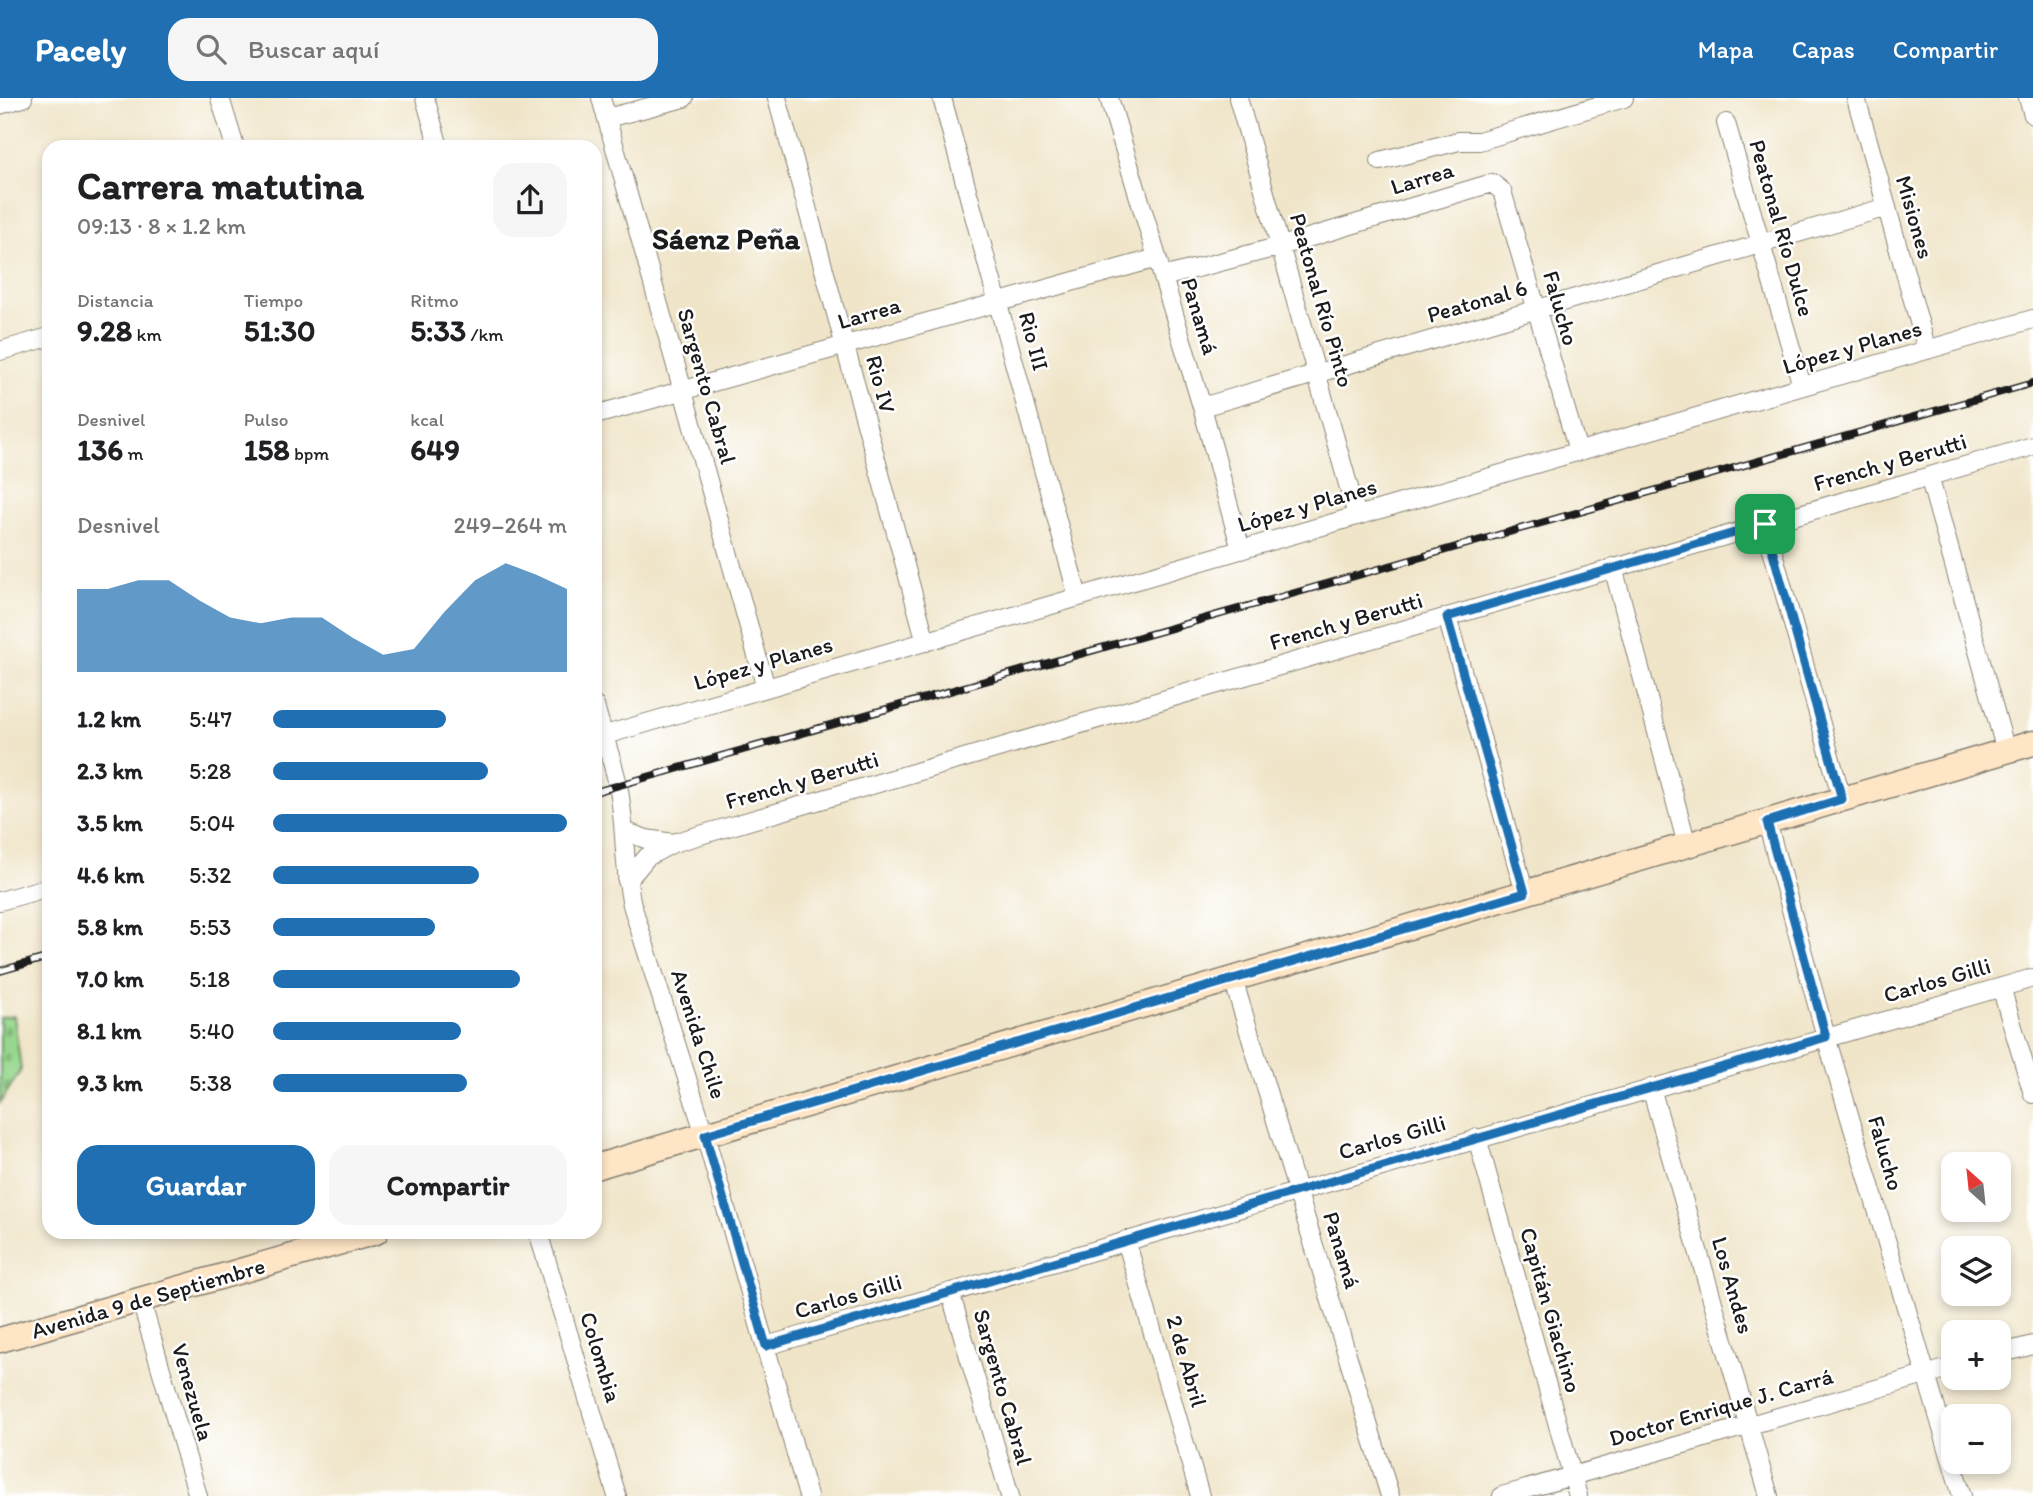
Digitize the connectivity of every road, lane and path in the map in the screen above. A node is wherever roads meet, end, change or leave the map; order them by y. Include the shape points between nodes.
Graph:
1 (23, 98) edge
2 (220, 98) edge
3 (425, 98) edge
4 (601, 98) edge
5 (684, 98) edge
6 (777, 98) edge
7 (942, 98) edge
8 (1109, 98) edge
9 (1238, 98) edge
10 (1624, 98) edge
11 (1856, 98) edge
12 (2028, 98) edge
13 (0, 105) edge
14 (2033, 115) edge
15 (607, 118) junction
16 (1726, 123) dead end
17 (233, 140) edge
18 (437, 140) edge
19 (1380, 161) dead end
20 (1492, 183) joint
21 (1887, 207) junction
22 (1761, 244) junction
23 (1281, 246) junction
24 (1157, 258) junction
25 (1163, 277) junction
26 (998, 303) junction
27 (1536, 309) junction
28 (2033, 319) edge
29 (42, 339) edge
30 (845, 345) junction
31 (1927, 350) junction
32 (0, 351) edge
33 (1317, 374) junction
34 (1802, 386) junction
35 (683, 390) junction
36 (1202, 407) junction
37 (602, 413) edge
38 (2033, 446) edge
39 (1577, 451) junction
40 (1929, 476) junction
41 (1357, 516) junction
42 (1765, 524) junction
43 (1241, 550) junction
44 (1613, 567) junction
45 (1078, 597) junction
46 (1447, 617) junction
47 (926, 642) junction
48 (766, 688) junction
49 (602, 736) edge
50 (2033, 743) edge
51 (602, 745) edge
52 (2006, 751) junction
53 (1842, 799) junction
54 (1767, 822) junction
55 (624, 831) junction
56 (673, 843) junction
57 (1687, 845) junction
58 (626, 881) junction
59 (42, 889) edge
60 (1525, 893) junction
61 (0, 901) edge
62 (2033, 978) edge
63 (1233, 979) junction
64 (2001, 987) junction
65 (1826, 1037) junction
66 (1651, 1088) junction
67 (2033, 1094) edge
68 (705, 1135) junction
69 (1477, 1138) junction
70 (602, 1165) edge
71 (1298, 1190) junction
72 (352, 1239) edge
73 (540, 1239) edge
74 (1126, 1240) junction
75 (950, 1292) junction
76 (141, 1301) junction
77 (7, 1340) edge
78 (2033, 1345) edge
79 (766, 1346) junction
80 (2011, 1351) edge
81 (1941, 1371) edge
82 (1926, 1375) junction
83 (1748, 1425) junction
84 (1572, 1475) junction
85 (198, 1496) edge
86 (617, 1496) edge
87 (808, 1496) edge
88 (1010, 1496) edge
89 (1200, 1496) edge
90 (1390, 1496) edge
91 (1502, 1496) edge
92 (1578, 1496) edge
93 (1769, 1496) edge
94 (1962, 1496) edge

1 - 13 street
2 - 17 street
3 - 18 street
4 - 15 street, Sargento Cabral
5 - 15 street
6 - 30 street, Rio IV
7 - 26 street, Rio III
8 - 24 street, Panamá
9 - 23 street, Peatonal Río Pinto
10 - 19 street via 1479,141 1459,141
11 - 21 street, Misiones
12 - 14 street
15 - 35 street, Sargento Cabral
16 - 22 street, Peatonal Río Dulce
20 - 23 street, Larrea
20 - 27 street, Falucho via 1502,191
21 - 22 street, Peatonal 6
21 - 31 street, Misiones
22 - 27 street, Peatonal 6
22 - 34 street, Peatonal Río Dulce
23 - 25 street, Larrea
23 - 33 street, Peatonal Río Pinto
24 - 25 street, Panamá
24 - 26 street, Larrea
25 - 36 street, Panamá
26 - 30 street, Larrea
26 - 45 street, Rio III
27 - 33 street, Peatonal 6
27 - 39 street, Falucho
28 - 31 street, López y Planes
29 - 32 street
30 - 35 street, Larrea
30 - 47 street, Rio IV
31 - 34 street, López y Planes
33 - 36 street, Peatonal 6
33 - 41 street, Peatonal Río Pinto
34 - 39 street, López y Planes
35 - 37 street, Larrea
35 - 48 street, Sargento Cabral
36 - 43 street, Panamá
38 - 40 street, French y Berutti
39 - 41 street, López y Planes
40 - 42 street, French y Berutti
40 - 52 street
41 - 43 street, López y Planes
42 - 44 street, French y Berutti
42 - 53 street
43 - 45 street, López y Planes
44 - 46 street, French y Berutti
44 - 57 street
45 - 47 street, López y Planes
46 - 56 street, French y Berutti
46 - 60 street
47 - 48 street, López y Planes
48 - 49 street, López y Planes
50 - 52 street
51 - 55 street, Avenida Chile via 618,785
52 - 53 street
53 - 54 street
54 - 57 street
54 - 65 street, Falucho
55 - 56 street, French y Berutti
55 - 58 street, Avenida Chile
56 - 58 street, French y Berutti via 647,857
57 - 60 street
58 - 68 street, Avenida Chile
59 - 61 street
60 - 63 street
62 - 64 street, Carlos Gilli
63 - 68 street
63 - 71 street, Panamá
64 - 65 street, Carlos Gilli
64 - 67 street
65 - 66 street, Carlos Gilli
65 - 82 street, Falucho
66 - 69 street, Carlos Gilli
66 - 83 street, Los Andes
68 - 70 street
68 - 79 street, Avenida Chile
69 - 71 street, Carlos Gilli
69 - 84 street, Capitán Giachino
71 - 74 street, Carlos Gilli
71 - 90 street, Panamá
72 - 76 street, Avenida 9 de Septiembre
73 - 86 street, Colombia
74 - 75 street, Carlos Gilli
74 - 89 street, 2 de Abril
75 - 79 street, Carlos Gilli
75 - 88 street, Sargento Cabral
76 - 77 street, Avenida 9 de Septiembre
76 - 85 street, Venezuela
78 - 80 street
79 - 87 street, Avenida Chile
81 - 82 street, Doctor Enrique J. Carrá
82 - 83 street, Doctor Enrique J. Carrá
82 - 94 street, Falucho
83 - 84 street, Doctor Enrique J. Carrá
83 - 93 street, Los Andes
84 - 91 street, Doctor Enrique J. Carrá
84 - 92 street, Capitán Giachino

